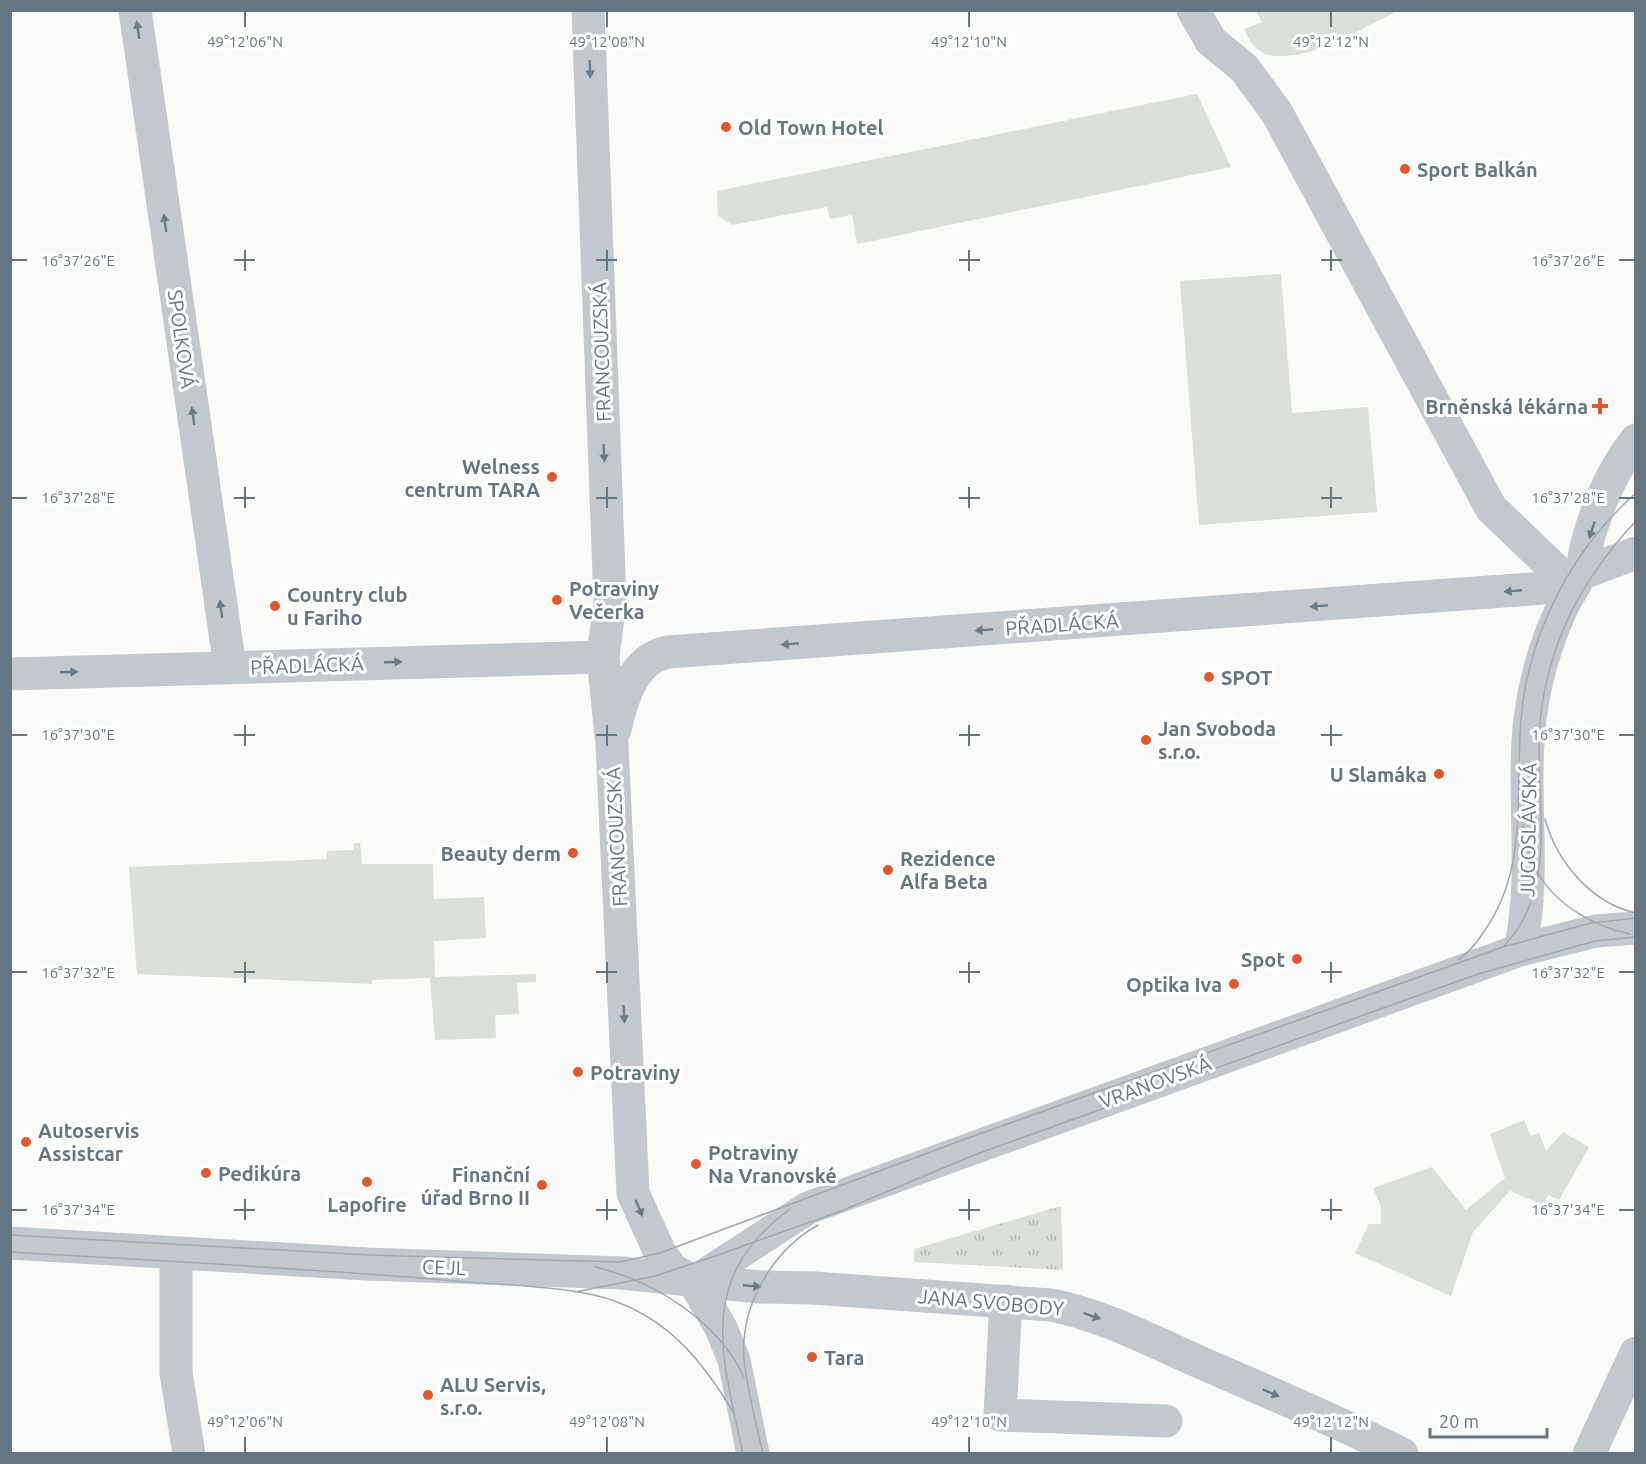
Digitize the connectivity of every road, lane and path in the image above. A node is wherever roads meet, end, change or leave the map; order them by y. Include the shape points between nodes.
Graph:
1 (135, 10) edge
2 (588, 10) edge
3 (1192, 10) edge
4 (1635, 440) edge
5 (1635, 553) edge
6 (1576, 580) junction
7 (603, 657) junction
8 (230, 667) junction
9 (10, 674) edge
10 (612, 745) junction
11 (1635, 928) edge
12 (1520, 950) junction
13 (10, 1243) edge
14 (176, 1253) junction
15 (694, 1282) junction
16 (1006, 1301) junction
17 (1635, 1353) edge
18 (1166, 1421) dead end
19 (189, 1454) edge
20 (753, 1454) edge
21 (1402, 1454) edge
22 (1589, 1454) edge

8 -> 1 street, SPOLKOVÁ
2 -> 7 street, FRANCOUZSKÁ via 610,601
3 - 6 street via 1211,41 1244,68 1277,112 1491,508
4 -> 6 street, JUGOSLÁVSKÁ via 1605,492
5 - 6 street
6 -> 10 street, PŘADLÁCKÁ via 656,654 622,698
6 - 12 street, JUGOSLÁVSKÁ via 1543,655 1530,721 1530,866
8 -> 7 street, PŘADLÁCKÁ
7 - 10 street, FRANCOUZSKÁ
9 -> 8 street, PŘADLÁCKÁ
10 -> 15 street, FRANCOUZSKÁ via 633,1193 660,1253 673,1270
11 - 12 street, VRANOVSKÁ via 1596,931
12 - 15 street, VRANOVSKÁ via 808,1208
13 - 14 street, CEJL
14 - 15 street, CEJL via 621,1273
14 - 19 street via 176,1373
15 -> 16 street, JANA SVOBODY
15 - 20 street via 721,1328 734,1360
16 - 18 street via 1000,1415
16 -> 21 street, JANA SVOBODY via 1051,1305 1092,1316 1355,1429
17 - 22 street

